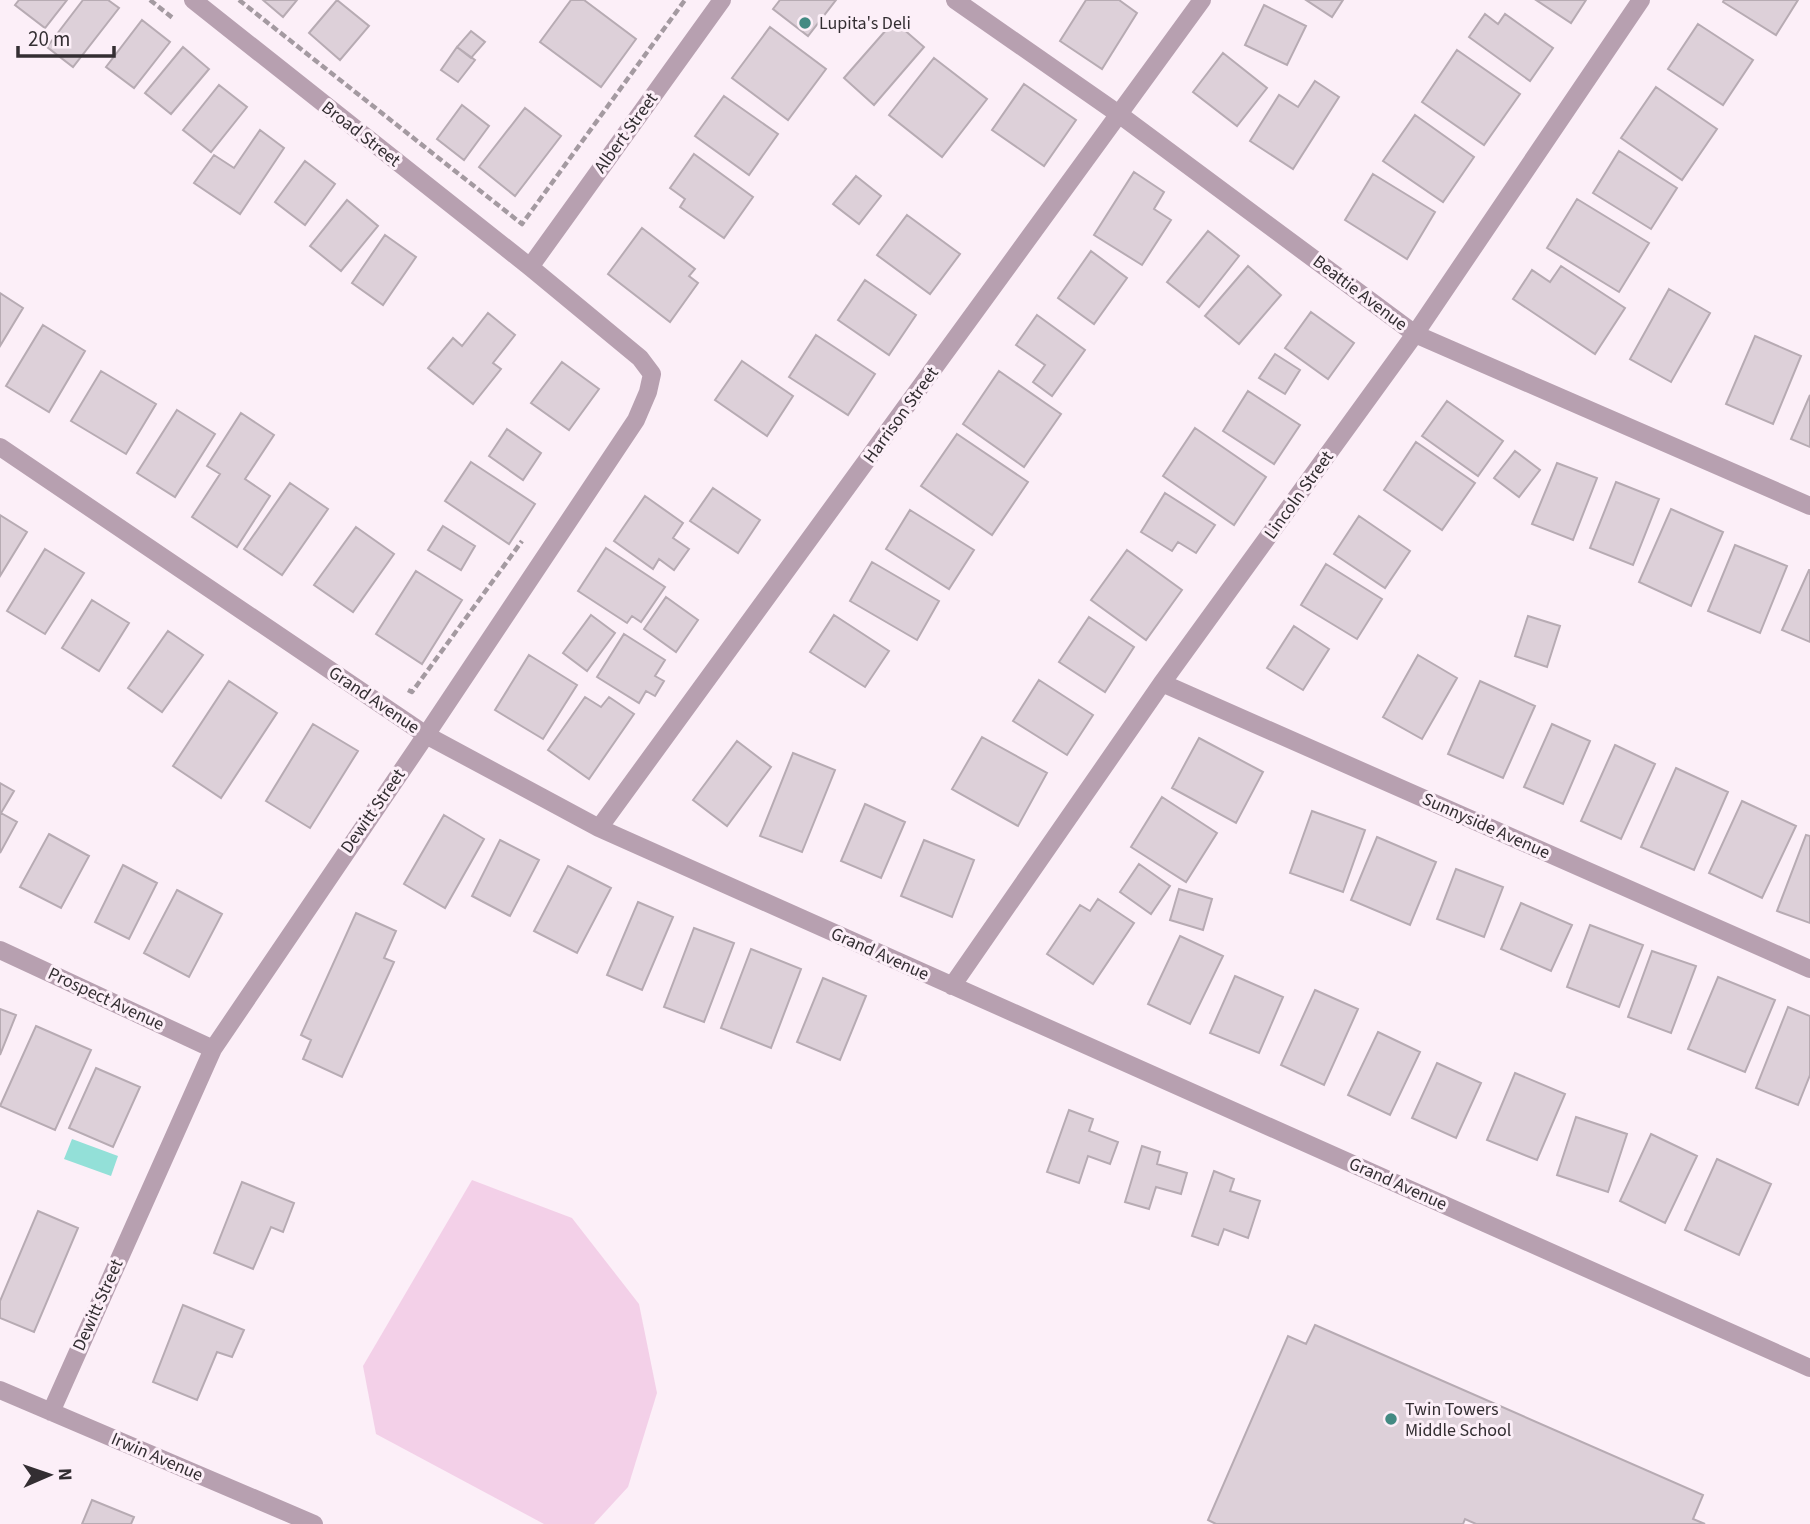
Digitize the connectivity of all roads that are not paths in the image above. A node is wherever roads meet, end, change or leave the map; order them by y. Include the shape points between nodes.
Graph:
1 (193, 0) edge
2 (722, 0) edge
3 (955, 0) edge
4 (1202, 0) edge
5 (1641, 0) edge
6 (1120, 115) junction
7 (530, 267) junction
8 (1415, 334) junction
9 (0, 447) edge
10 (1810, 506) edge
11 (1162, 683) junction
12 (426, 735) junction
13 (598, 828) junction
14 (0, 950) edge
15 (1810, 969) edge
16 (952, 986) junction
17 (213, 1049) junction
18 (1810, 1368) edge
19 (0, 1390) edge
20 (51, 1412) junction
21 (314, 1524) edge

1 - 7 street, Broad Street
2 - 7 street, Albert Street
3 - 6 street, Beattie Avenue
4 - 6 street, Harrison Street
5 - 8 street, Lincoln Street
6 - 8 street, Beattie Avenue
6 - 13 street, Harrison Street
7 - 12 street, Dewitt Street via 640,358 652,374 648,392 636,420
8 - 10 street, Beattie Avenue
8 - 11 street, Lincoln Street
9 - 12 street, Grand Avenue
11 - 15 street, Sunnyside Avenue
11 - 16 street, Lincoln Street
12 - 13 street, Grand Avenue
12 - 17 street, Dewitt Street
13 - 16 street, Grand Avenue
14 - 17 street, Prospect Avenue
16 - 18 street, Grand Avenue
17 - 20 street, Dewitt Street
19 - 20 street, Irwin Avenue
20 - 21 street, Irwin Avenue

